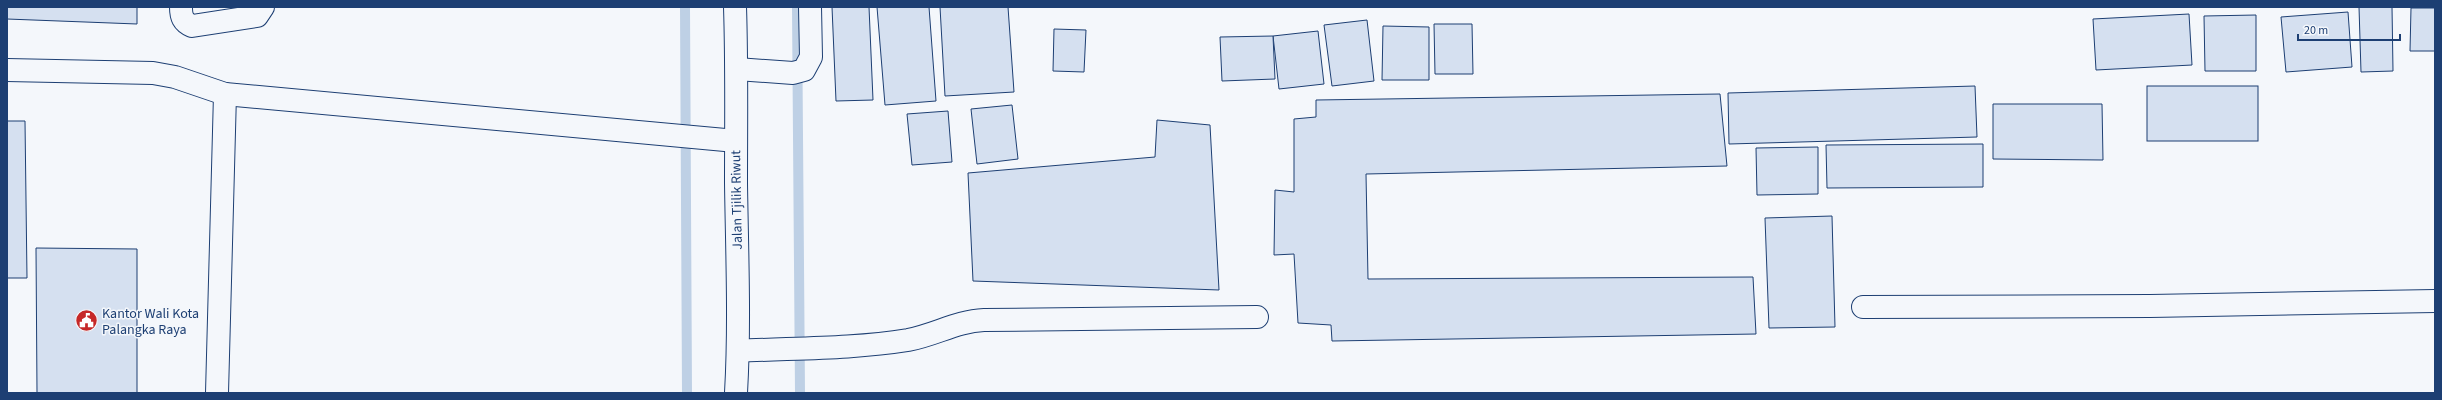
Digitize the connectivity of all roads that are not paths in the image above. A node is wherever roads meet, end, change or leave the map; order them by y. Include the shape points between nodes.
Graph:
1 (181, 7) edge
2 (263, 7) edge
3 (735, 7) edge
4 (810, 7) edge
5 (737, 68) junction
6 (7, 70) edge
7 (225, 94) junction
8 (736, 141) junction
9 (2435, 301) edge
10 (1863, 307) dead end
11 (1257, 317) dead end
12 (738, 351) junction
13 (217, 393) edge
14 (736, 393) edge

1 - 2 main road via 181,18 192,26 257,16
3 - 5 main road, Jalan Tjilik Riwut
4 - 5 main road via 811,57 804,70 793,73
5 - 8 main road, Jalan Tjilik Riwut
6 - 7 main road via 153,73 175,77
7 - 8 main road
7 - 13 main road
8 - 12 main road, Jalan Tjilik Riwut
9 - 10 main road via 2150,306
11 - 12 main road via 980,320 962,322 927,336 885,343
12 - 14 main road, Jalan Tjilik Riwut

